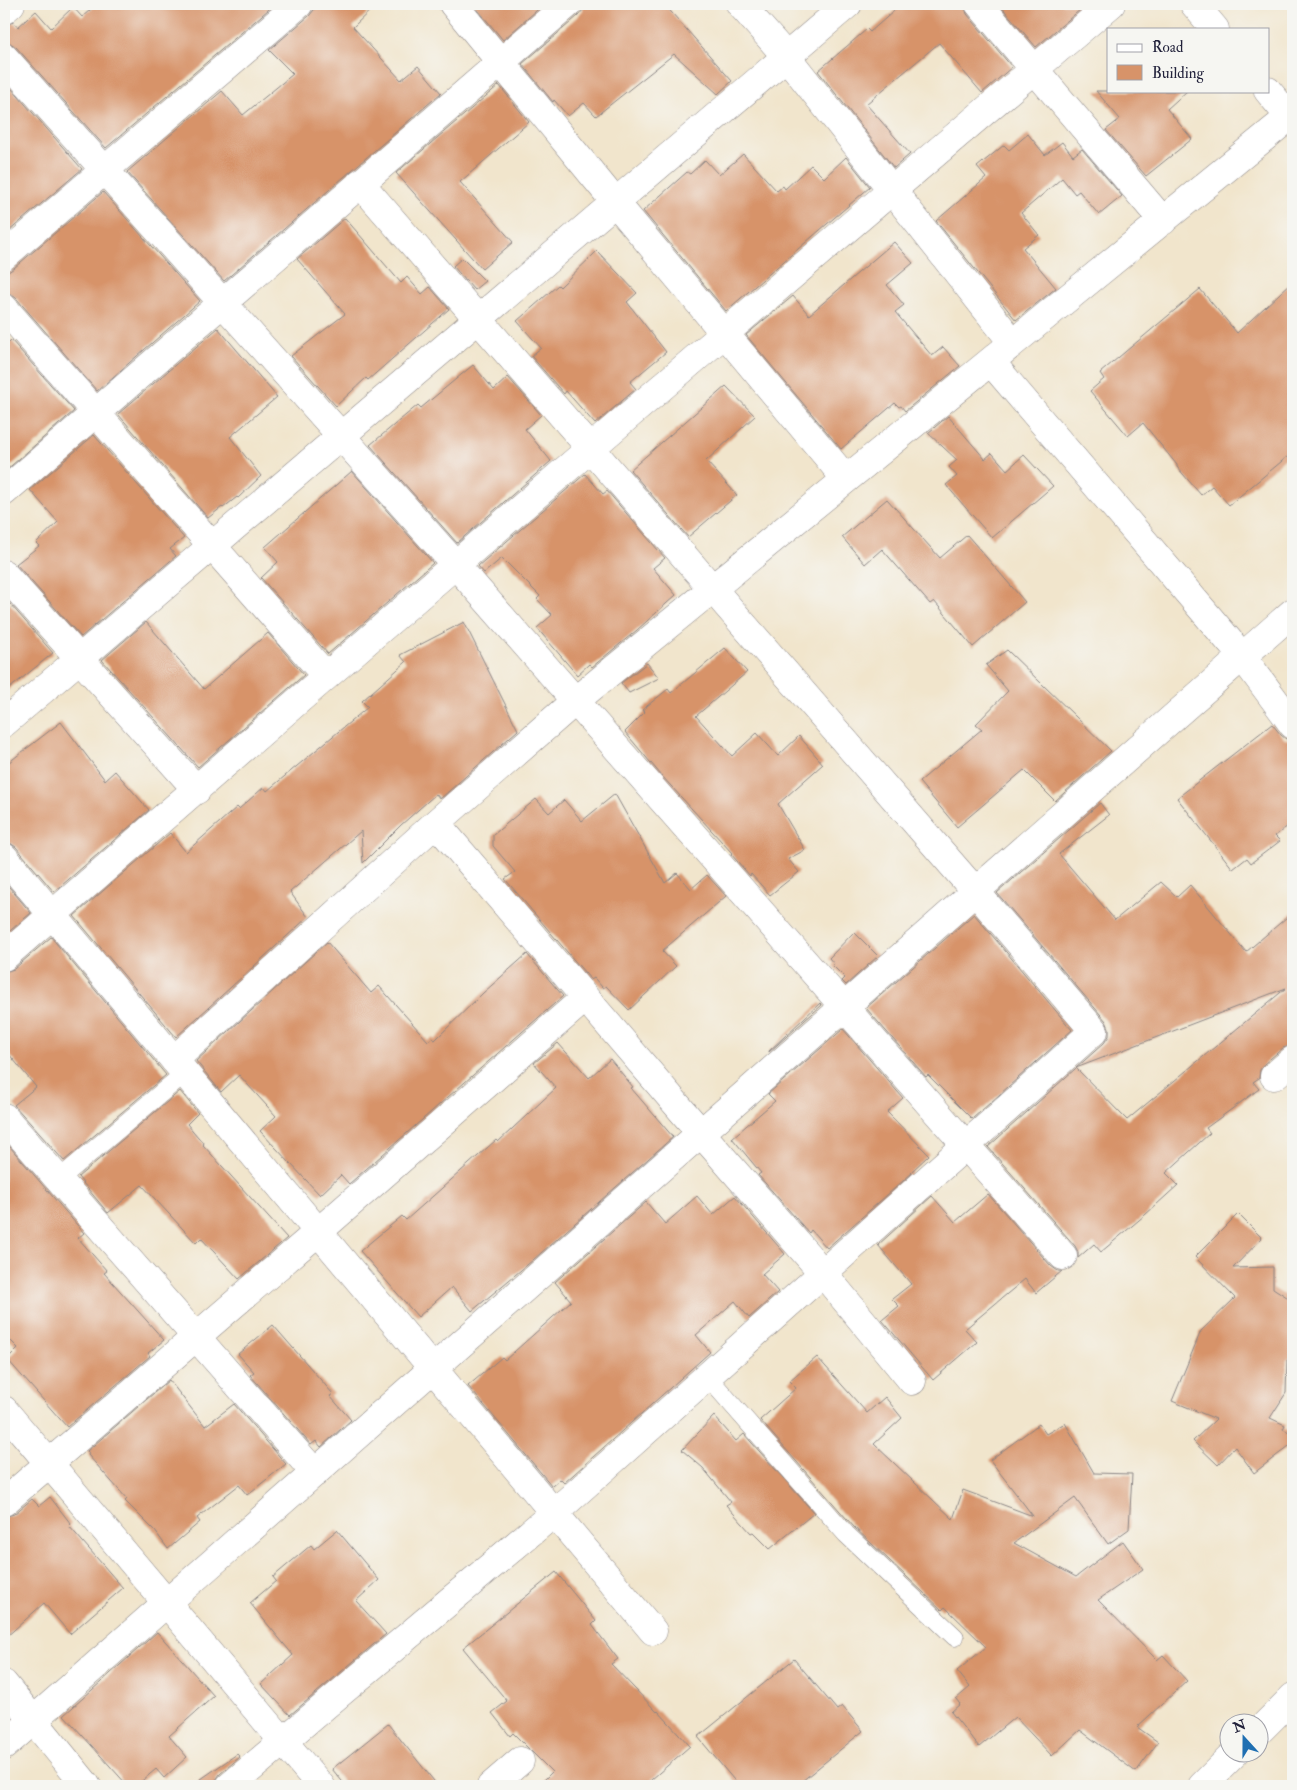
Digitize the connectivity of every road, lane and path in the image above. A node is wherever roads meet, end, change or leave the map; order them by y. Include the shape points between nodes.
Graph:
1 (10, 4) edge
2 (299, 4) edge
3 (453, 4) edge
4 (568, 4) edge
5 (740, 4) edge
6 (848, 4) edge
7 (978, 4) edge
8 (1111, 4) edge
9 (1194, 4) edge
10 (4, 10) edge
11 (1214, 28) edge
12 (786, 56) junction
13 (4, 57) edge
14 (501, 62) junction
15 (1034, 69) junction
16 (1269, 92) edge
17 (1292, 117) edge
18 (105, 170) junction
19 (360, 183) junction
20 (892, 190) junction
21 (615, 202) junction
22 (1162, 221) junction
23 (4, 256) edge
24 (223, 302) junction
25 (4, 308) edge
26 (477, 319) junction
27 (725, 332) junction
28 (1013, 343) junction
29 (991, 362) junction
30 (96, 412) junction
31 (341, 436) junction
32 (590, 448) junction
33 (846, 479) junction
34 (4, 492) edge
35 (212, 545) junction
36 (455, 564) junction
37 (4, 574) edge
38 (712, 589) junction
39 (1293, 612) edge
40 (1242, 656) junction
41 (79, 659) junction
42 (326, 676) junction
43 (575, 702) junction
44 (4, 723) edge
45 (1293, 725) edge
46 (197, 790) junction
47 (436, 823) junction
48 (4, 857) edge
49 (975, 891) junction
50 (52, 915) junction
51 (4, 957) edge
52 (585, 998) junction
53 (844, 1007) junction
54 (180, 1066) junction
55 (4, 1117) edge
56 (701, 1133) junction
57 (966, 1146) junction
58 (58, 1180) junction
59 (318, 1232) junction
60 (1063, 1256) dead end
61 (823, 1273) junction
62 (196, 1337) junction
63 (433, 1369) junction
64 (707, 1376) junction
65 (912, 1381) dead end
66 (4, 1410) edge
67 (49, 1463) junction
68 (315, 1473) junction
69 (4, 1502) edge
70 (554, 1513) junction
71 (167, 1603) junction
72 (653, 1631) dead end
73 (955, 1637) dead end
74 (4, 1684) edge
75 (1293, 1697) edge
76 (33, 1720) junction
77 (1270, 1720) edge
78 (283, 1741) junction
79 (4, 1746) edge
80 (520, 1761) dead end
81 (1226, 1762) edge
82 (87, 1786) edge
83 (230, 1786) edge
84 (321, 1786) edge
85 (490, 1786) edge
86 (1202, 1786) edge

1 - 10 street
2 - 18 street
3 - 14 street
4 - 14 street
5 - 12 street
6 - 12 street
7 - 15 street
8 - 15 street
9 - 11 street
12 - 20 street
12 - 21 street
13 - 18 street
14 - 19 street
14 - 21 street
15 - 20 street
15 - 22 street
16 - 17 street
17 - 22 street
18 - 23 street
18 - 24 street
19 - 24 street
19 - 26 street
20 - 27 street
20 - 28 street
21 - 26 street
21 - 27 street
22 - 28 street
24 - 30 street
24 - 31 street
25 - 30 street
26 - 31 street
26 - 32 street
27 - 32 street
27 - 33 street
28 - 29 street
29 - 33 street
29 - 40 street
30 - 34 street
30 - 35 street
31 - 35 street
31 - 36 street
32 - 36 street
32 - 38 street
33 - 38 street
35 - 41 street
35 - 42 street
36 - 42 street
36 - 43 street
37 - 41 street
38 - 43 street
38 - 49 street
39 - 40 street
40 - 45 street
40 - 49 street
41 - 44 street
41 - 46 street
42 - 46 street
43 - 47 street
43 - 53 street
46 - 50 street
47 - 52 street
47 - 54 street
48 - 50 street
49 - 53 street
49 - 57 street via 1094,1031
50 - 51 street
50 - 54 street
52 - 56 street
52 - 59 street
53 - 56 street
53 - 57 street
54 - 58 lane
54 - 59 street
55 - 58 street
56 - 61 street
56 - 63 street
57 - 60 street
57 - 61 street
58 - 62 street
59 - 62 street
59 - 63 street
61 - 64 street
61 - 65 street
62 - 67 street
62 - 68 street
63 - 68 street
63 - 70 street
64 - 70 street
64 - 73 lane via 846,1534
66 - 67 street
67 - 69 street
67 - 71 street
68 - 71 street
70 - 72 street
70 - 78 street
71 - 76 street
71 - 78 street
74 - 76 street
75 - 77 street
76 - 79 street
76 - 82 street
78 - 83 street
78 - 84 street
80 - 85 street
81 - 86 street

